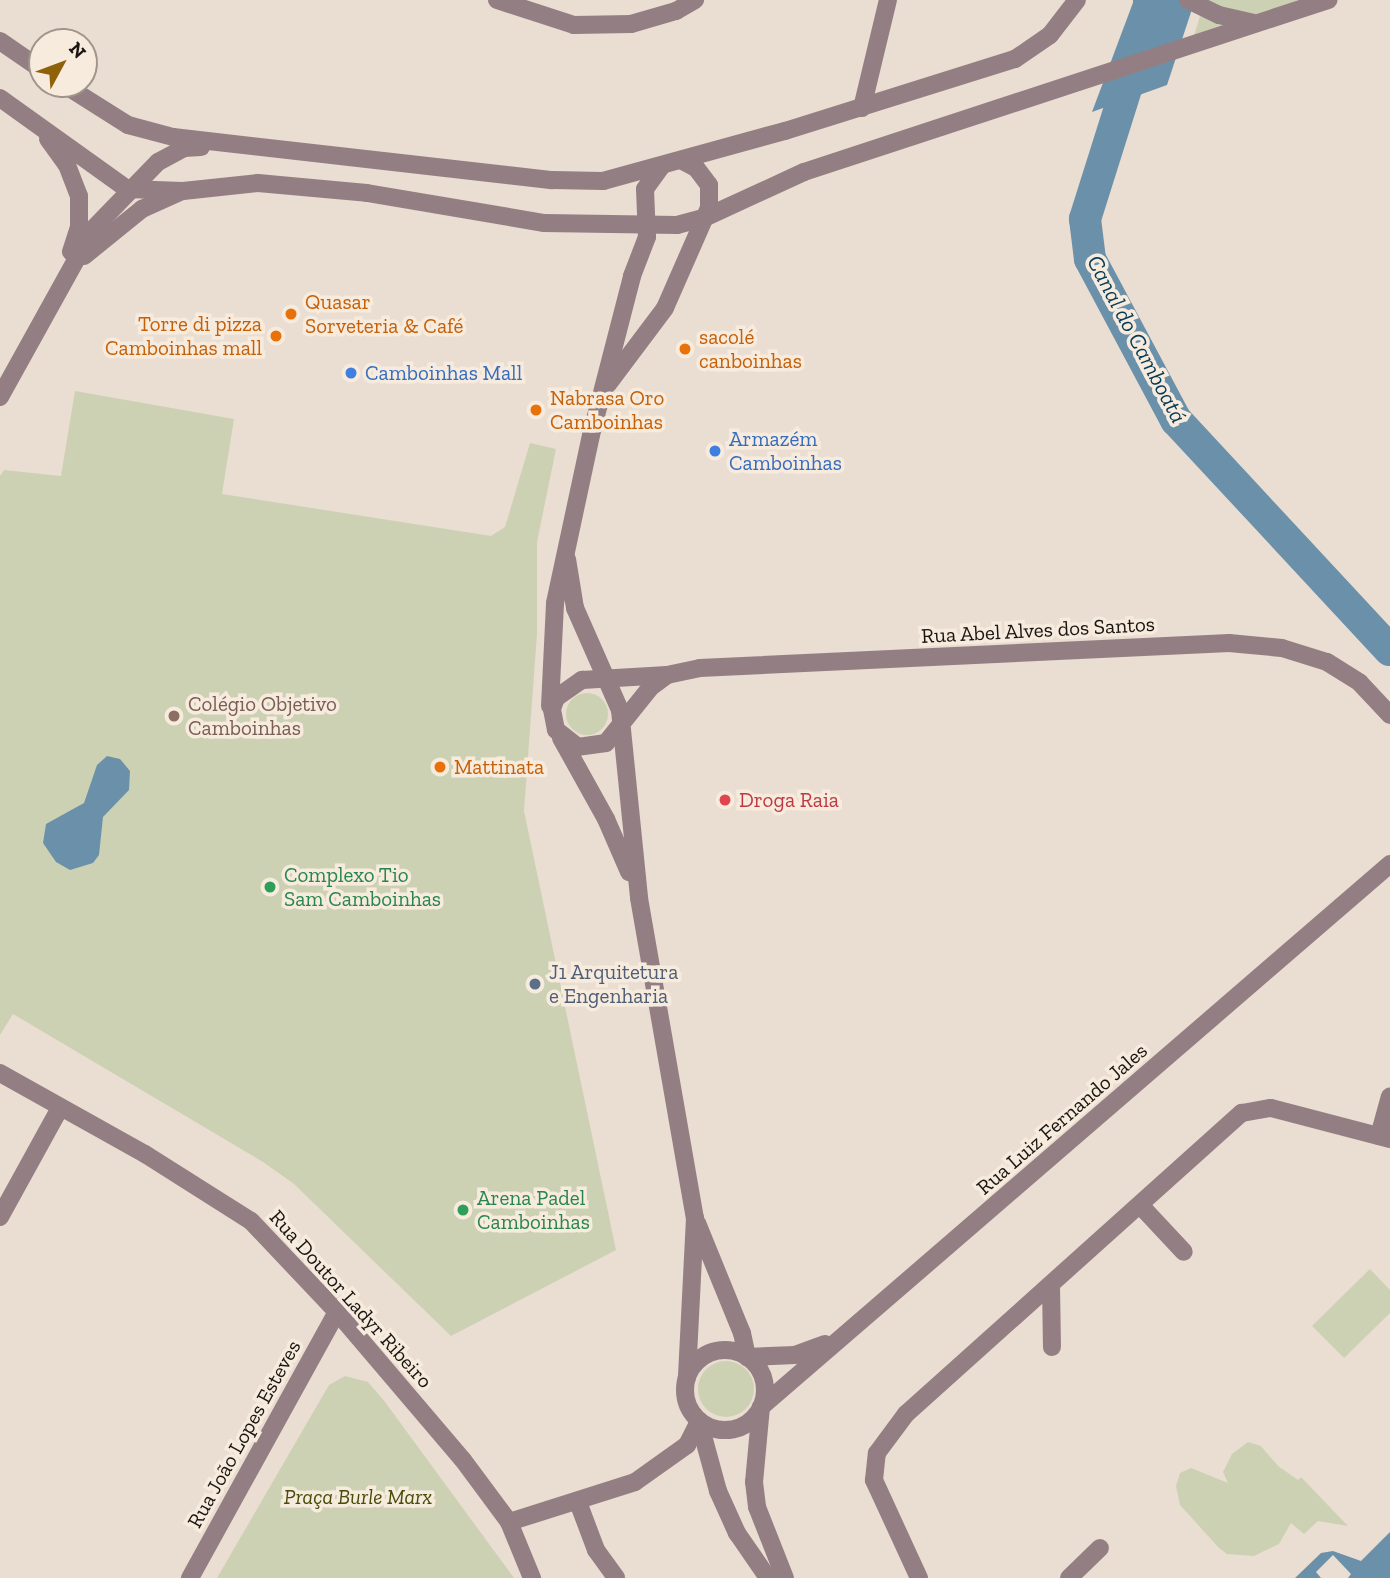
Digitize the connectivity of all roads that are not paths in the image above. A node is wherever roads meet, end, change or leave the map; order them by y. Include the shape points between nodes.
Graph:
1 (497, 0) edge
2 (695, 0) edge
3 (888, 0) edge
4 (1077, 0) edge
5 (1188, 0) edge
6 (1328, 0) edge
7 (1257, 23) junction
8 (0, 41) edge
9 (28, 60) edge
10 (0, 98) edge
11 (86, 98) edge
12 (862, 108) junction
13 (38, 125) junction
14 (243, 146) junction
15 (682, 161) junction
16 (662, 166) junction
17 (127, 189) junction
18 (183, 191) junction
19 (704, 218) junction
20 (648, 225) junction
21 (61, 281) junction
22 (606, 387) junction
23 (0, 397) edge
24 (567, 559) junction
25 (667, 676) junction
26 (606, 677) junction
27 (1390, 715) edge
28 (554, 725) junction
29 (621, 726) junction
30 (1390, 864) edge
31 (639, 898) junction
32 (0, 1073) edge
33 (1390, 1096) edge
34 (60, 1108) junction
35 (1385, 1138) edge
36 (1140, 1205) junction
37 (0, 1217) edge
38 (695, 1218) junction
39 (1184, 1252) dead end
40 (1051, 1285) junction
41 (337, 1312) junction
42 (836, 1340) junction
43 (1052, 1347) dead end
44 (747, 1357) junction
45 (687, 1378) junction
46 (761, 1407) junction
47 (699, 1421) junction
48 (578, 1502) junction
49 (509, 1522) junction
50 (1100, 1548) dead end
51 (1081, 1574) edge
52 (190, 1578) edge
53 (532, 1578) edge
54 (616, 1578) edge
55 (768, 1578) edge
56 (785, 1578) edge
57 (919, 1578) edge

1 - 2 street via 574,25 631,24 676,11
3 - 12 street via 869,62
4 - 12 street via 1050,35 1014,59
5 - 7 street
6 - 7 street
7 - 19 street via 804,172
8 - 9 street
10 - 13 street
11 - 14 street via 135,128
12 - 15 street
13 - 17 street
13 - 21 street via 67,165 79,196 79,227
14 - 16 street via 573,182 624,178
14 - 17 street via 184,148 158,162
15 - 16 street
15 - 19 street via 696,168 709,185 711,197
16 - 20 street via 645,189
17 - 18 street
17 - 21 street via 93,229
18 - 20 street via 258,183 367,193 544,223
18 - 21 street via 130,217
19 - 20 street via 677,225
19 - 22 street via 665,308
20 - 22 street
21 - 23 street
22 - 24 street
24 - 26 street via 575,608
24 - 28 street via 555,603
25 - 26 street, Rua Abel Alves dos Santos
25 - 27 street, Rua Abel Alves dos Santos via 700,668 1229,643 1282,648 1326,662 1360,683
25 - 29 street, Rua Abel Alves dos Santos via 650,688
26 - 28 street, Rua Abel Alves dos Santos via 582,680 562,690 552,709
26 - 29 street via 620,710
28 - 29 street, Rua Abel Alves dos Santos via 569,744 588,748 606,743
28 - 31 street via 621,848
29 - 31 street
30 - 42 street, Rua Luiz Fernando Jales
31 - 38 street
32 - 34 street, Rua Doutor Ladyr Ribeiro
33 - 35 street
34 - 37 street
34 - 41 street, Rua Doutor Ladyr Ribeiro via 145,1154 251,1221
35 - 36 street via 1271,1108 1242,1113
36 - 39 street
36 - 40 street
38 - 44 street via 739,1323
38 - 45 street
40 - 43 street
40 - 57 street via 906,1414 877,1453 874,1480 882,1504
41 - 49 street, Rua Doutor Ladyr Ribeiro via 463,1460
41 - 52 street, Rua João Lopes Esteves
42 - 44 street via 794,1355
42 - 46 street, Rua Luiz Fernando Jales
44 - 45 street via 724,1350 712,1353 692,1367
44 - 46 street via 765,1383
45 - 47 street via 687,1401
46 - 47 street via 745,1425 734,1429 709,1427
46 - 56 street via 754,1482 757,1507
47 - 48 street via 687,1445 669,1462 635,1482
47 - 55 street via 718,1491 737,1532
48 - 49 street
48 - 54 street via 596,1550
49 - 53 street, Rua Doutor Ladyr Ribeiro
50 - 51 street

